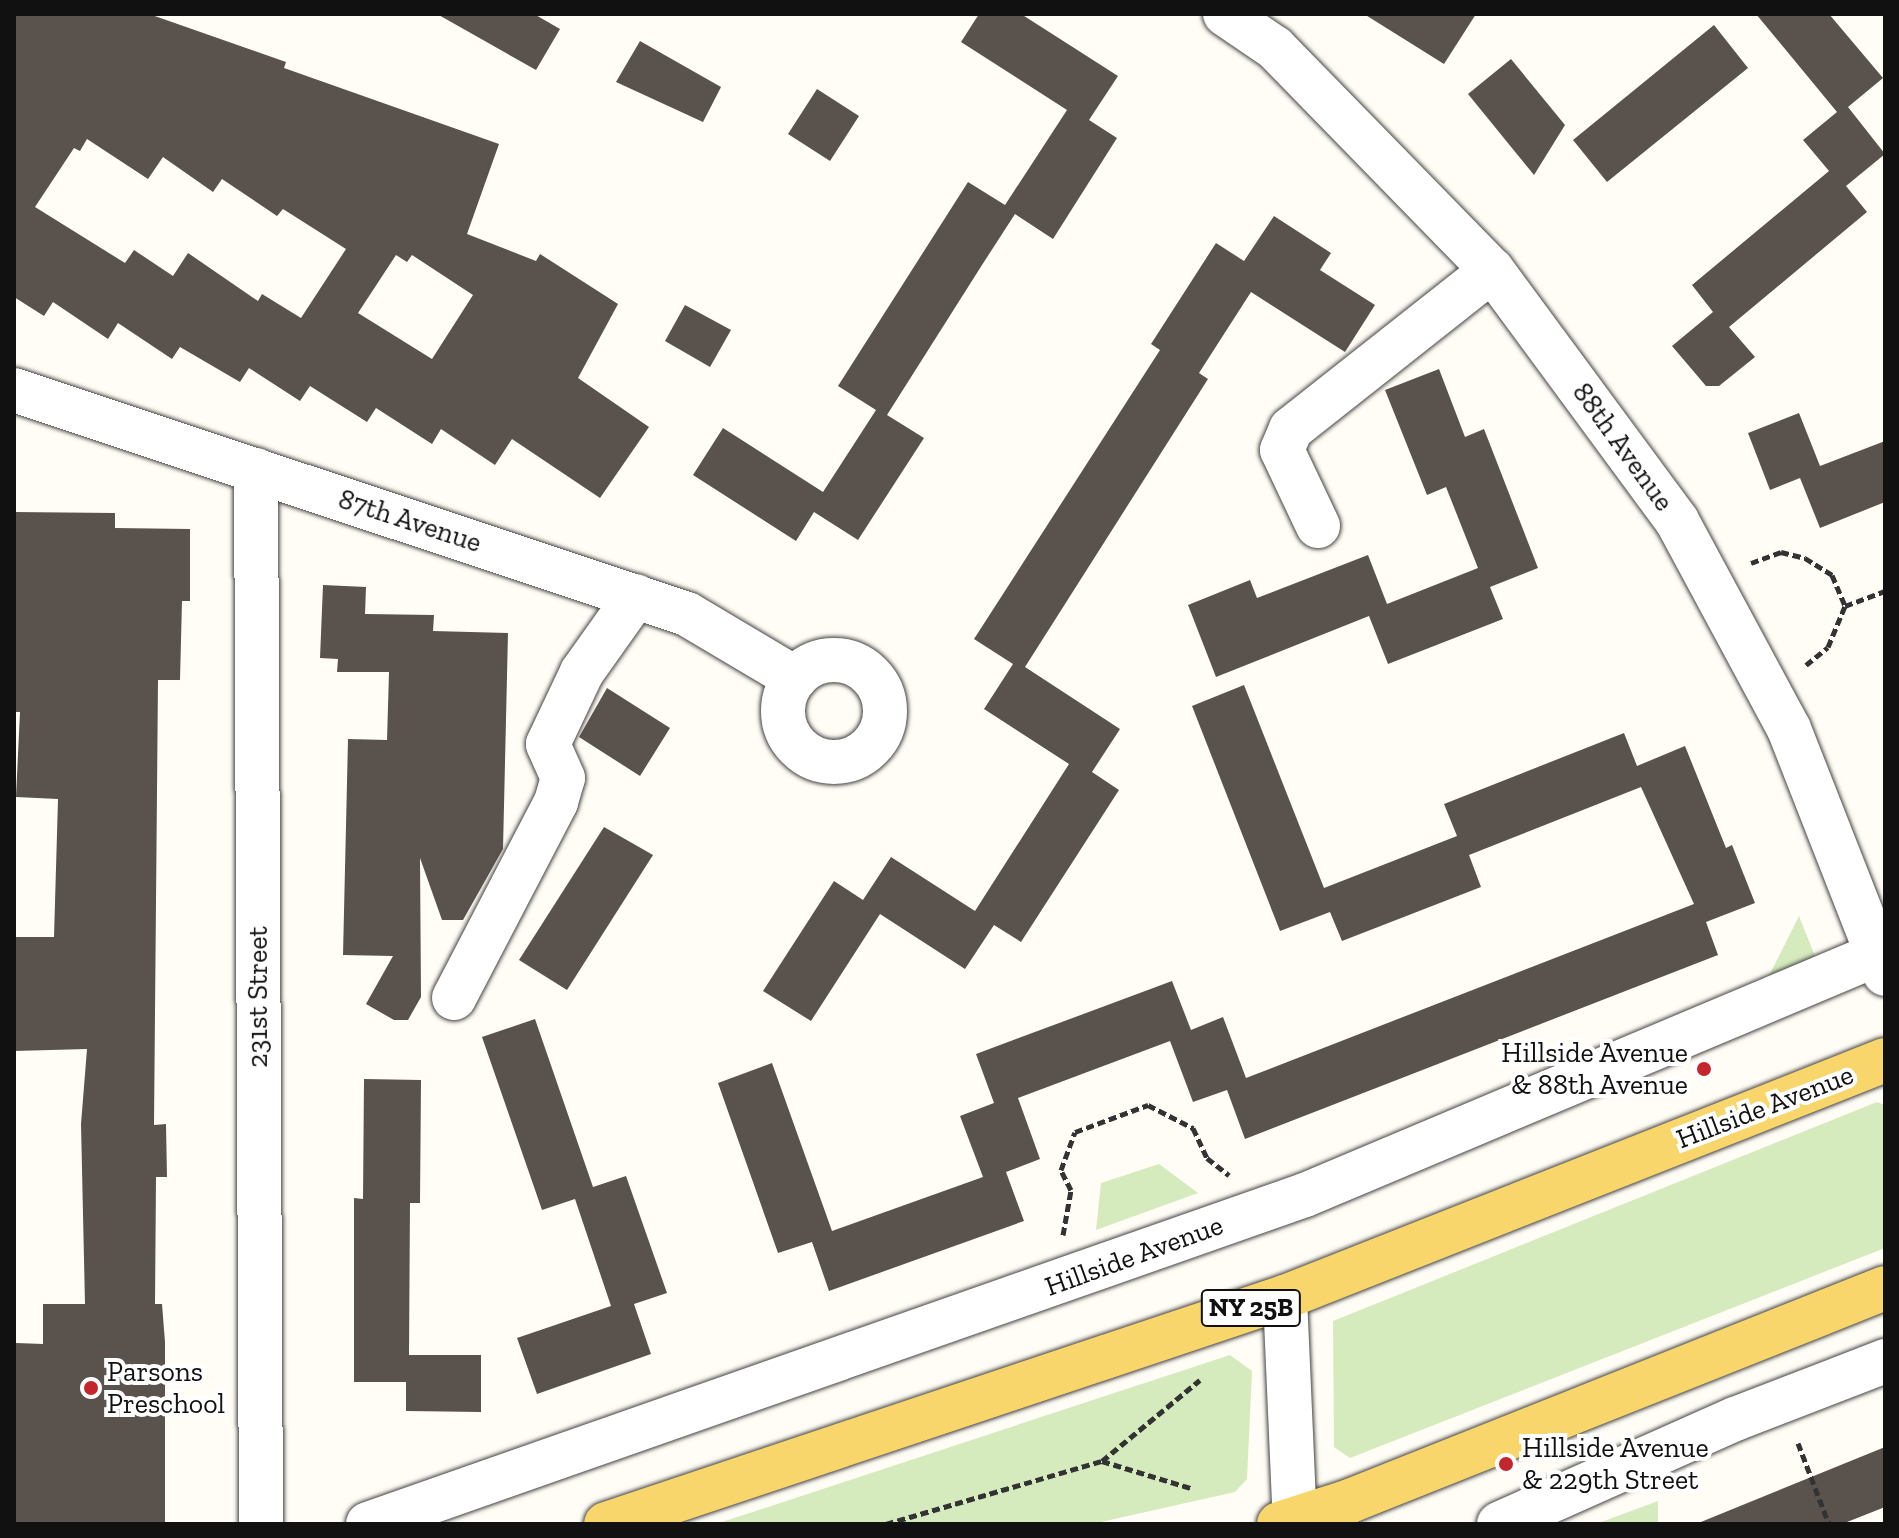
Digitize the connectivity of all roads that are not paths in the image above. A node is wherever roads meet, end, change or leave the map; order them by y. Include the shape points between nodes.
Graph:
1 (1225, 14) edge
2 (1492, 270) junction
3 (14, 390) edge
4 (256, 470) junction
5 (1318, 526) dead end
6 (636, 596) junction
7 (795, 678) dead end
8 (1882, 960) edge
9 (454, 998) dead end
10 (1885, 1060) edge
11 (1885, 1288) edge
12 (1285, 1297) junction
13 (1885, 1361) edge
14 (1290, 1522) edge
15 (261, 1524) edge
16 (368, 1524) edge
17 (606, 1524) edge
18 (1499, 1524) edge

1 - 2 street, 88th Avenue via 1275,48
2 - 5 street via 1291,429 1282,450
2 - 8 street, 88th Avenue via 1677,521 1789,729
3 - 4 street, 87th Avenue
4 - 6 street, 87th Avenue
4 - 15 street, 231st Street
6 - 7 street, 87th Avenue via 687,614
6 - 9 street via 582,672 548,744 563,778 556,802
8 - 16 street, Hillside Avenue via 1305,1195
10 - 12 main road, Hillside Avenue / NY 25B
11 - 14 main road
12 - 14 street
12 - 17 main road, Hillside Avenue / NY 25B
13 - 18 street via 1735,1419

